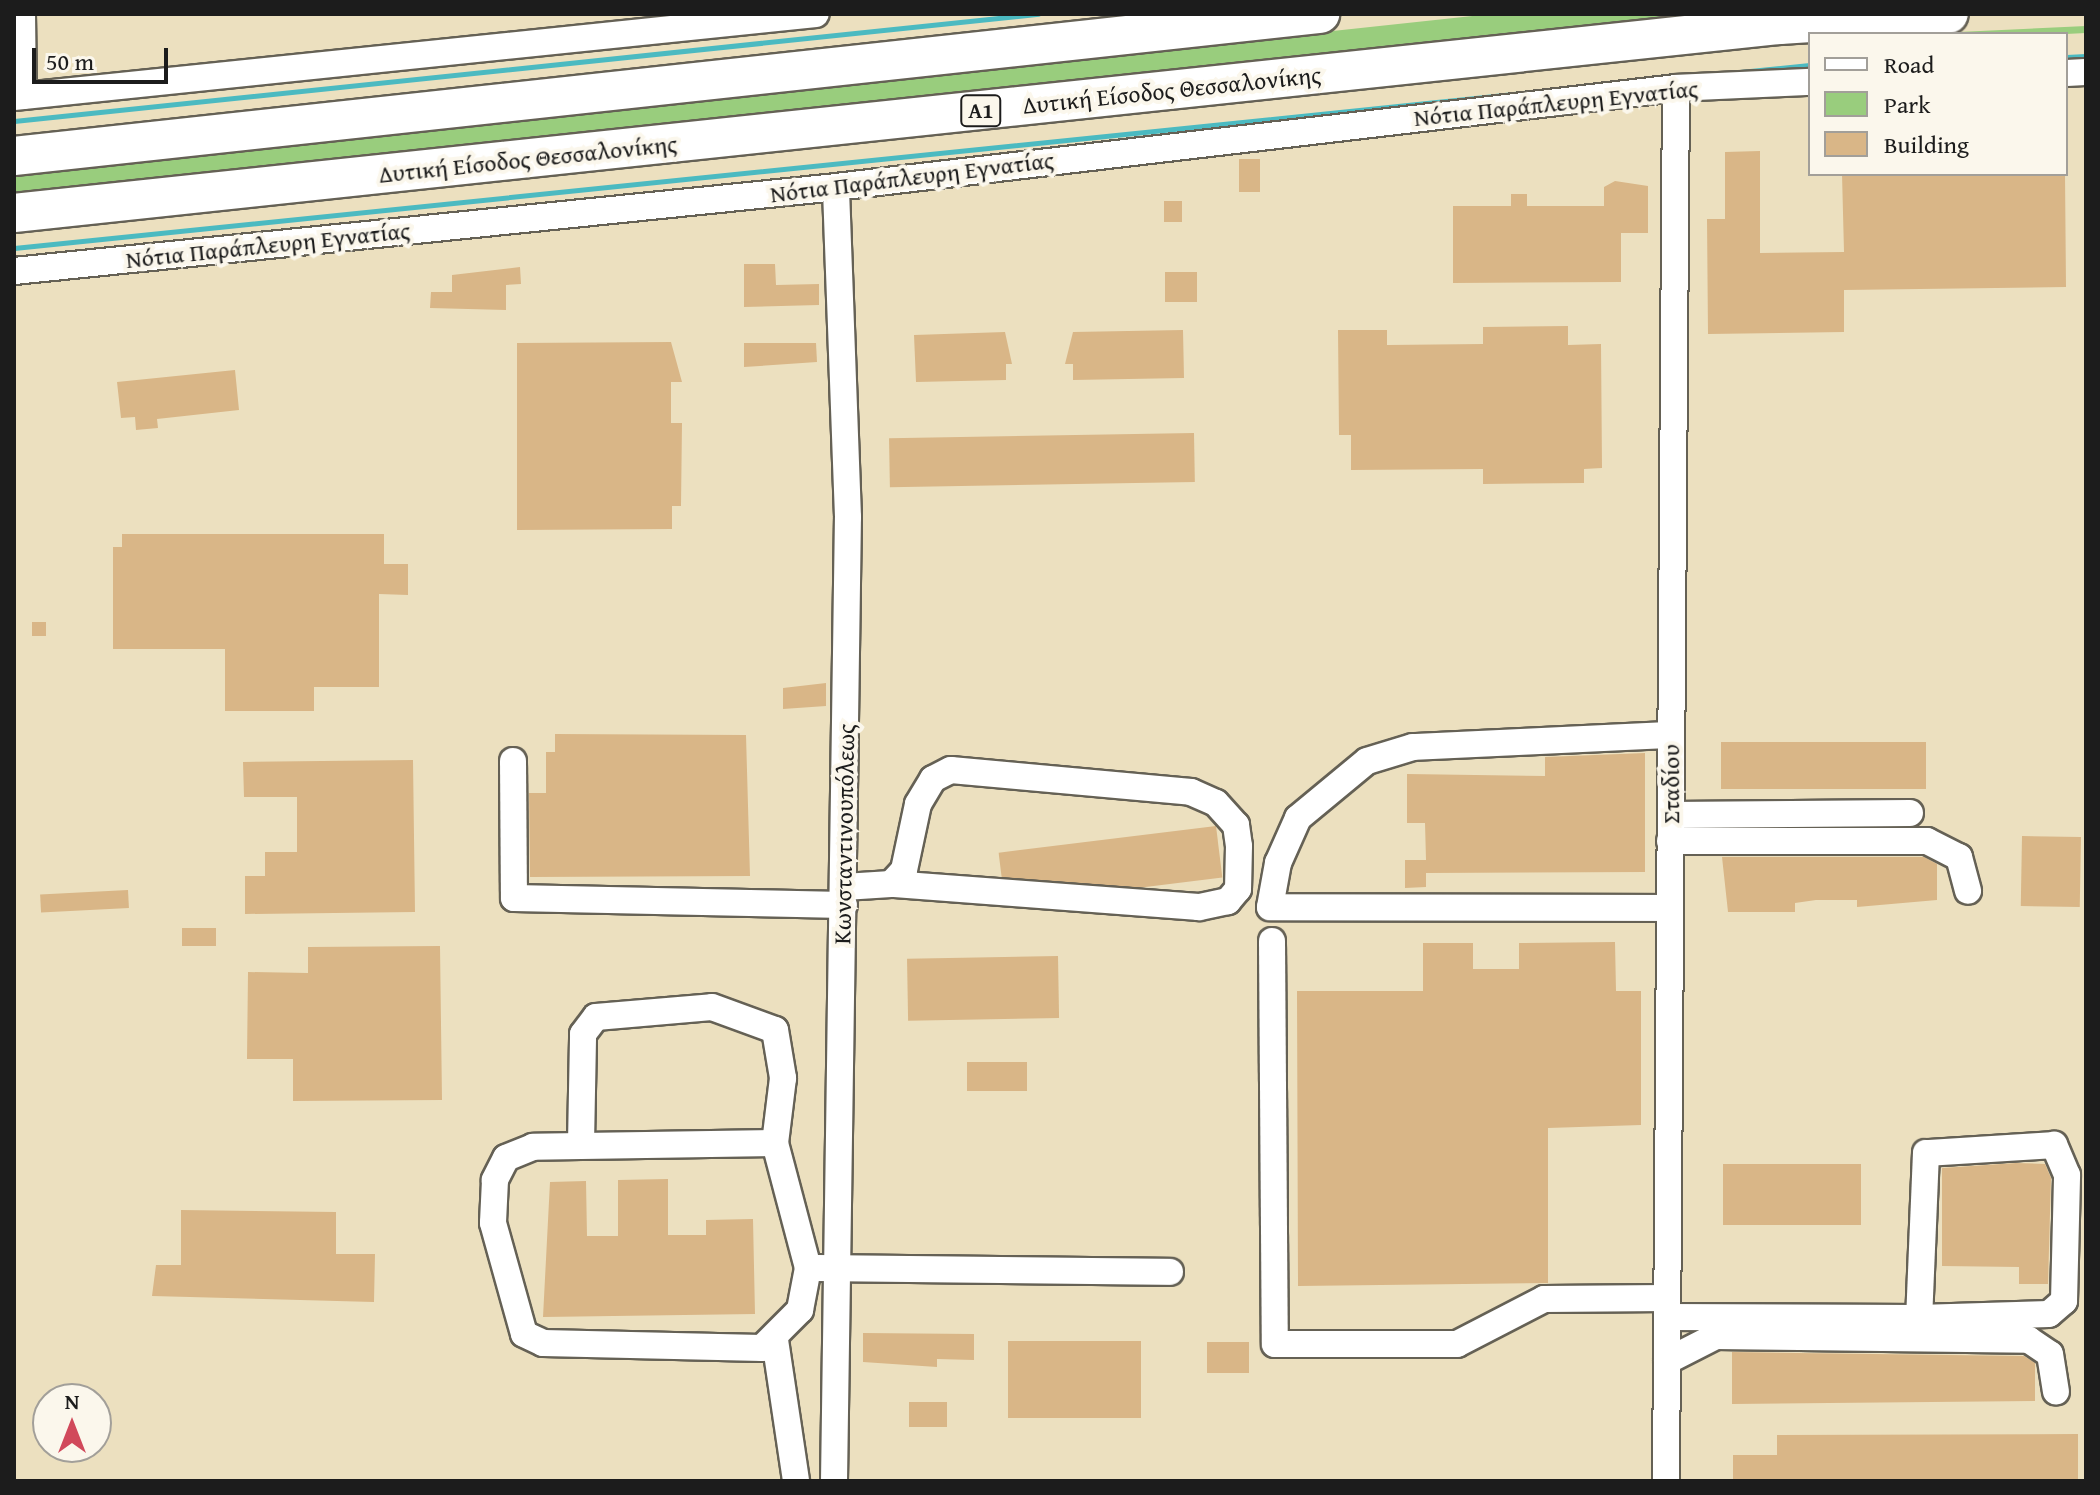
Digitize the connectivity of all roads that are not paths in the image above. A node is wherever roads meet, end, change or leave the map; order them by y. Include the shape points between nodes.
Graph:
1 (22, 14) edge
2 (816, 14) edge
3 (1320, 14) edge
4 (1949, 14) edge
5 (1808, 82) edge
6 (1676, 88) junction
7 (19, 96) edge
8 (14, 156) edge
9 (836, 187) junction
10 (14, 213) edge
11 (14, 271) edge
12 (1671, 735) junction
13 (513, 761) dead end
14 (1910, 813) dead end
15 (1671, 815) junction
16 (1670, 841) junction
17 (891, 884) junction
18 (1968, 891) dead end
19 (844, 896) junction
20 (1670, 908) junction
21 (1272, 941) dead end
22 (581, 1143) junction
23 (775, 1143) junction
24 (808, 1268) junction
25 (839, 1268) junction
26 (1170, 1272) dead end
27 (1667, 1307) junction
28 (1919, 1318) junction
29 (775, 1340) junction
30 (1667, 1361) junction
31 (2056, 1392) dead end
32 (796, 1481) edge
33 (834, 1481) edge
34 (1666, 1481) edge

1 - 7 street
2 - 7 street
3 - 8 highway
4 - 10 highway, Δυτική Είσοδος Θεσσαλονίκης / Α1 via 1764,26
5 - 6 street, Νότια Παράπλευρη Εγνατίας
6 - 9 street, Νότια Παράπλευρη Εγνατίας
6 - 12 street, Σταδίου
9 - 11 street, Νότια Παράπλευρη Εγνατίας
9 - 19 street, Κωνσταντινουπόλεως via 848,517
12 - 15 street, Σταδίου
12 - 20 street via 1413,747 1367,761 1298,818 1278,863 1270,907
13 - 19 street via 514,898
14 - 15 street
15 - 16 street, Σταδίου
16 - 18 street via 1927,841 1959,857
16 - 20 street, Σταδίου
17 - 17 street via 904,870 918,804 933,779 951,770 1191,792 1216,803 1236,825 1239,846 1238,889 1228,901 1199,907
17 - 19 street
19 - 25 street, Κωνσταντινουπόλεως
20 - 27 street, Σταδίου
21 - 27 street via 1275,1344 1457,1344 1544,1299
22 - 23 street
22 - 23 street via 583,1034 596,1017 712,1007 775,1030 783,1078
22 - 29 street via 533,1147 506,1158 495,1180 493,1223 524,1334 543,1343 762,1348
23 - 24 street
24 - 25 street
24 - 29 street via 800,1310
25 - 26 street
25 - 33 street, Κωνσταντινουπόλεως
27 - 28 street
27 - 30 street, Σταδίου
28 - 28 street via 1926,1153 2054,1145 2067,1175 2064,1301 2049,1314
29 - 32 street
30 - 31 street via 1716,1336 2029,1340 2050,1354
30 - 34 street, Σταδίου

